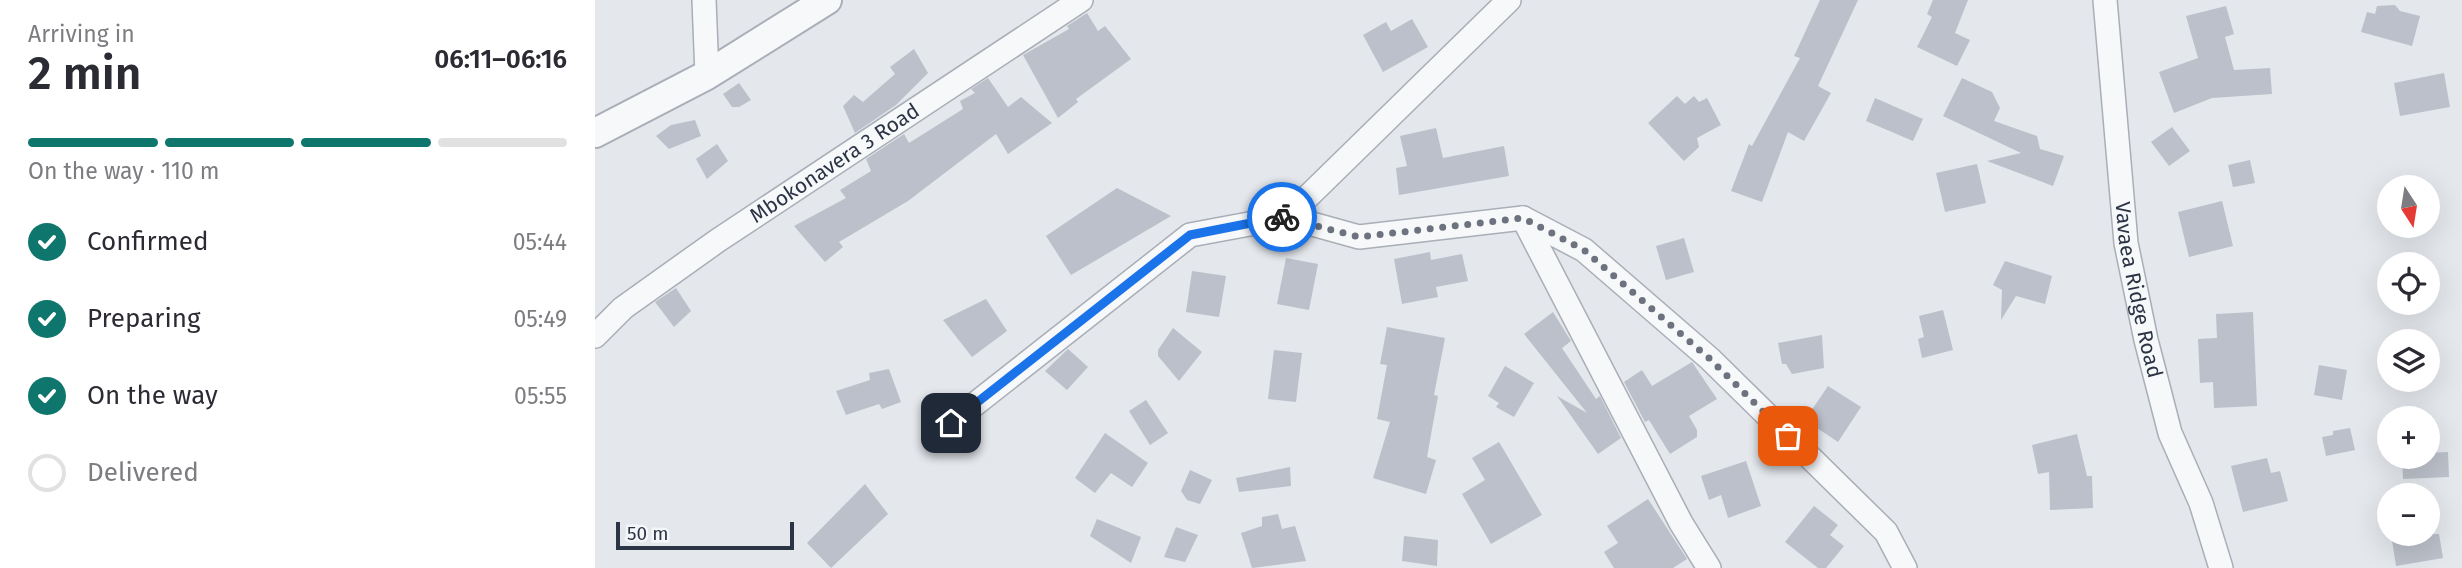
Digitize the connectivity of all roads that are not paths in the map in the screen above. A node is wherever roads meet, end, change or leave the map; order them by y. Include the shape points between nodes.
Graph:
1 (703, 0) edge
2 (827, 0) edge
3 (1081, 0) edge
4 (1509, 0) edge
5 (2105, 0) edge
6 (707, 75) junction
7 (595, 133) edge
8 (1287, 217) junction
9 (1523, 218) junction
10 (595, 336) edge
11 (951, 423) dead end
12 (1709, 568) edge
13 (1905, 568) edge
14 (2221, 568) edge

1 - 6 street
2 - 6 street
3 - 10 street, Mbokonavera 3 Road via 717,241 623,308
4 - 8 street
5 - 14 street, Vavaea Ridge Road via 2126,243 2138,304 2170,433 2201,503
6 - 7 street
8 - 9 street via 1359,237
8 - 11 street via 1190,235
9 - 12 street
9 - 13 street via 1584,250 1710,359 1886,533

